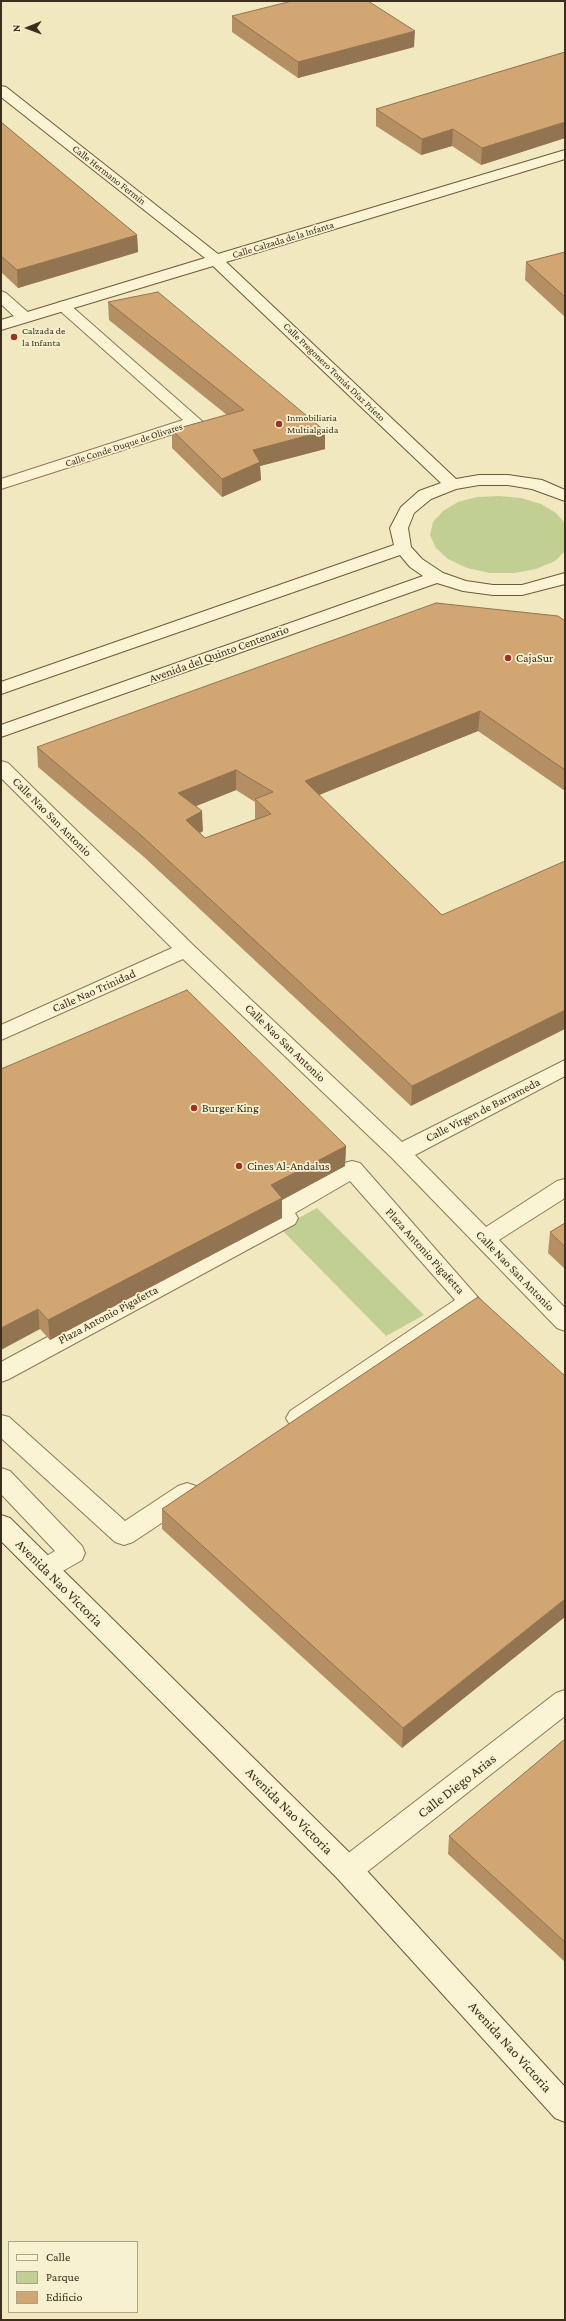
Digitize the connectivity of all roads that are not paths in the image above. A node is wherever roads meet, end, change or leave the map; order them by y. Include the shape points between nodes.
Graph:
1 (1, 90) edge
2 (565, 154) edge
3 (216, 260) junction
4 (1, 296) edge
5 (63, 306) junction
6 (25, 318) junction
7 (1, 325) edge
8 (1, 484) edge
9 (452, 485) junction
10 (564, 494) edge
11 (403, 548) junction
12 (437, 577) junction
13 (558, 581) edge
14 (565, 596) edge
15 (1, 688) edge
16 (1, 731) edge
17 (1, 767) edge
18 (186, 950) junction
19 (1, 1033) edge
20 (565, 1067) edge
21 (400, 1153) junction
22 (565, 1187) edge
23 (484, 1239) junction
24 (565, 1322) edge
25 (1, 1373) edge
26 (1, 1424) edge
27 (281, 1429) edge
28 (1, 1478) edge
29 (203, 1482) edge
30 (1, 1525) edge
31 (45, 1569) junction
32 (565, 1701) edge
33 (348, 1870) junction
34 (565, 2108) edge

1 - 3 street, Calle Hermano Fermín
2 - 3 street, Calle Calzada de la Infanta
3 - 5 street, Calle Calzada de la Infanta
3 - 9 street, Calle Pregonero Tomás Díaz Prieto
4 - 6 street
5 - 6 street, Calle Calzada de la Infanta
5 - 8 street, Calle Conde Duque de Olivares via 195,422
6 - 7 street, Calle Calzada de la Infanta
9 - 10 street via 478,480 508,480 536,484
9 - 11 street via 426,495 407,511 399,528
11 - 12 street via 416,563
11 - 15 street
12 - 13 street via 463,586 492,590 522,590
12 - 16 street, Avenida del Quinto Centenario
13 - 14 street
17 - 18 street, Calle Nao San Antonio
18 - 19 street, Calle Nao Trinidad
18 - 21 street, Calle Nao San Antonio
20 - 21 street, Calle Virgen de Barrameda
21 - 23 street, Calle Nao San Antonio
22 - 23 street
23 - 24 street, Calle Nao San Antonio
25 - 27 street, Plaza Antonio Pigafetta via 287,1218 280,1211 352,1169 470,1302
26 - 29 street via 124,1535
28 - 31 street via 73,1553
30 - 31 street, Avenida Nao Victoria
31 - 33 street, Avenida Nao Victoria
32 - 33 street, Calle Diego Arias
33 - 34 street, Avenida Nao Victoria

